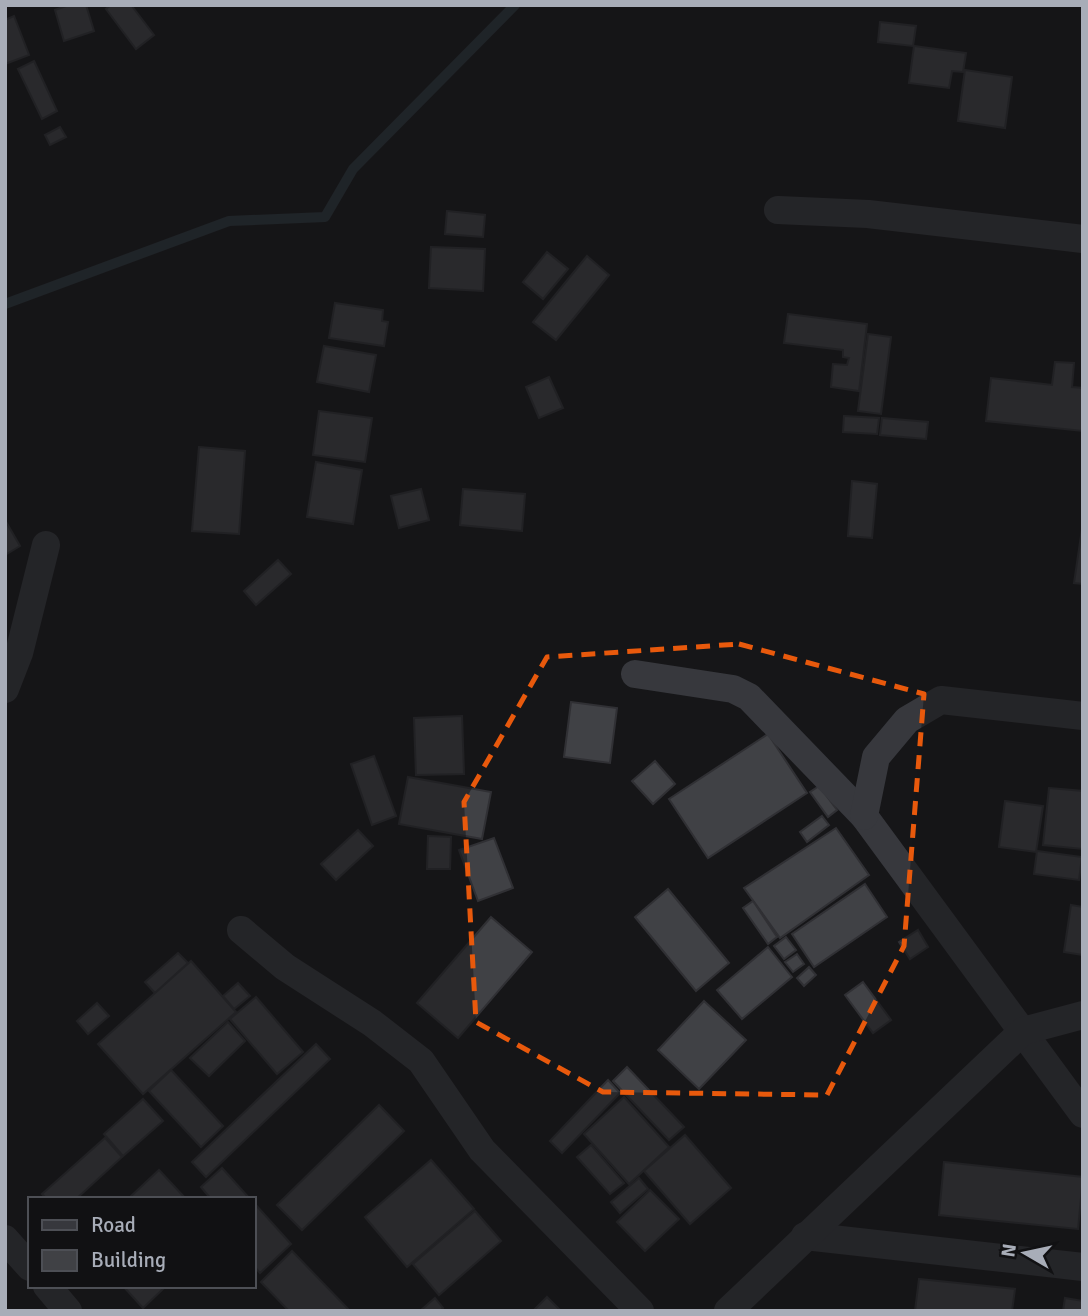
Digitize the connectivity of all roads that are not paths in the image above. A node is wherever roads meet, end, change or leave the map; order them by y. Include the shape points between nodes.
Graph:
1 (778, 210) dead end
2 (1083, 239) edge
3 (46, 545) dead end
4 (635, 674) dead end
5 (5, 689) edge
6 (1083, 716) edge
7 (864, 816) junction
8 (241, 930) dead end
9 (1083, 1015) edge
10 (1023, 1031) junction
11 (1083, 1114) edge
12 (805, 1236) junction
13 (5, 1239) edge
14 (28, 1265) edge
15 (1083, 1267) edge
16 (49, 1288) edge
17 (68, 1311) edge
18 (640, 1311) edge
19 (728, 1311) edge

1 - 2 street via 868,214
3 - 5 street via 19,653
4 - 7 street via 742,692
6 - 7 street via 942,700 907,720 876,757
7 - 10 street
8 - 18 street via 285,967 421,1061 481,1150
9 - 10 street
10 - 11 street
10 - 12 street
12 - 15 street
12 - 19 street
13 - 14 street
16 - 17 street

